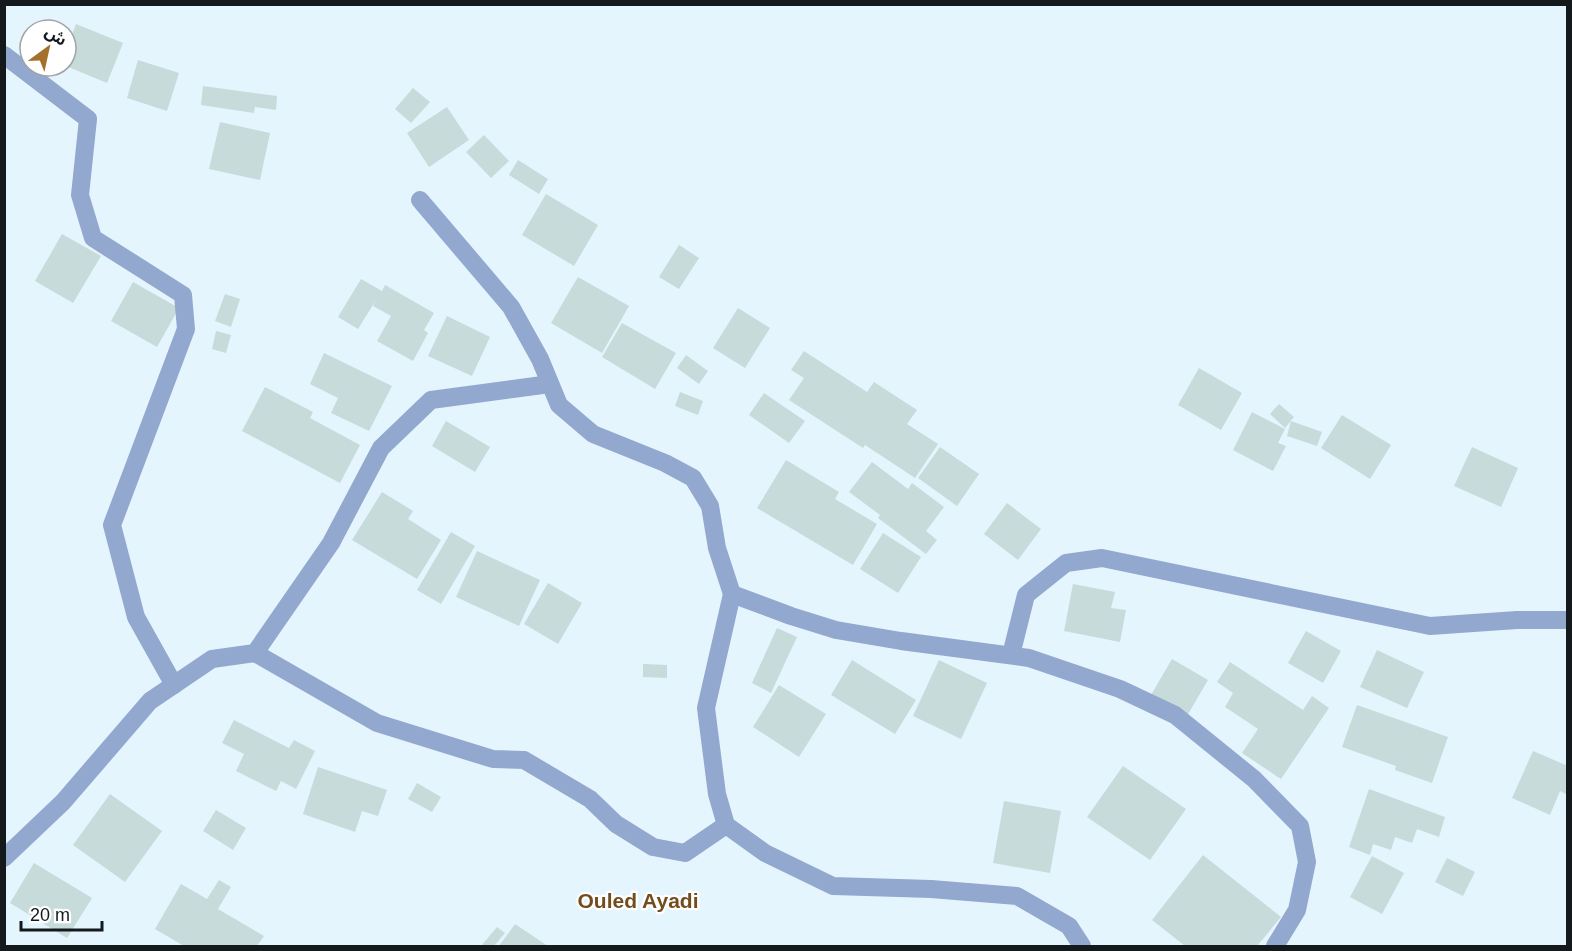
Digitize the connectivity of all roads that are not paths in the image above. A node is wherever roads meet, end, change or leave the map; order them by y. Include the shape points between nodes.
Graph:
1 (4, 55) edge
2 (420, 200) dead end
3 (550, 384) junction
4 (732, 594) junction
5 (1568, 620) edge
6 (255, 653) junction
7 (1011, 655) junction
8 (174, 685) junction
9 (726, 825) junction
10 (4, 858) edge
11 (1082, 946) edge
12 (1275, 946) edge

1 - 8 street via 88,119 80,195 93,238 183,295 186,329 112,525 136,616
2 - 3 street via 511,307
3 - 4 street via 559,405 593,434 693,478 710,506 717,548
3 - 6 street via 431,400 381,448 331,543
4 - 7 street via 836,630
4 - 9 street via 706,708 717,794
5 - 7 street via 1430,626 1102,558 1066,563 1026,595
6 - 8 street via 212,658
6 - 9 street via 377,723 493,759 524,760 590,799 616,824 653,847 686,853
7 - 12 street via 1120,689 1175,715 1254,779 1300,826 1307,862 1297,910
8 - 10 street via 150,701 63,802
9 - 11 street via 765,853 833,886 1017,896 1069,926

